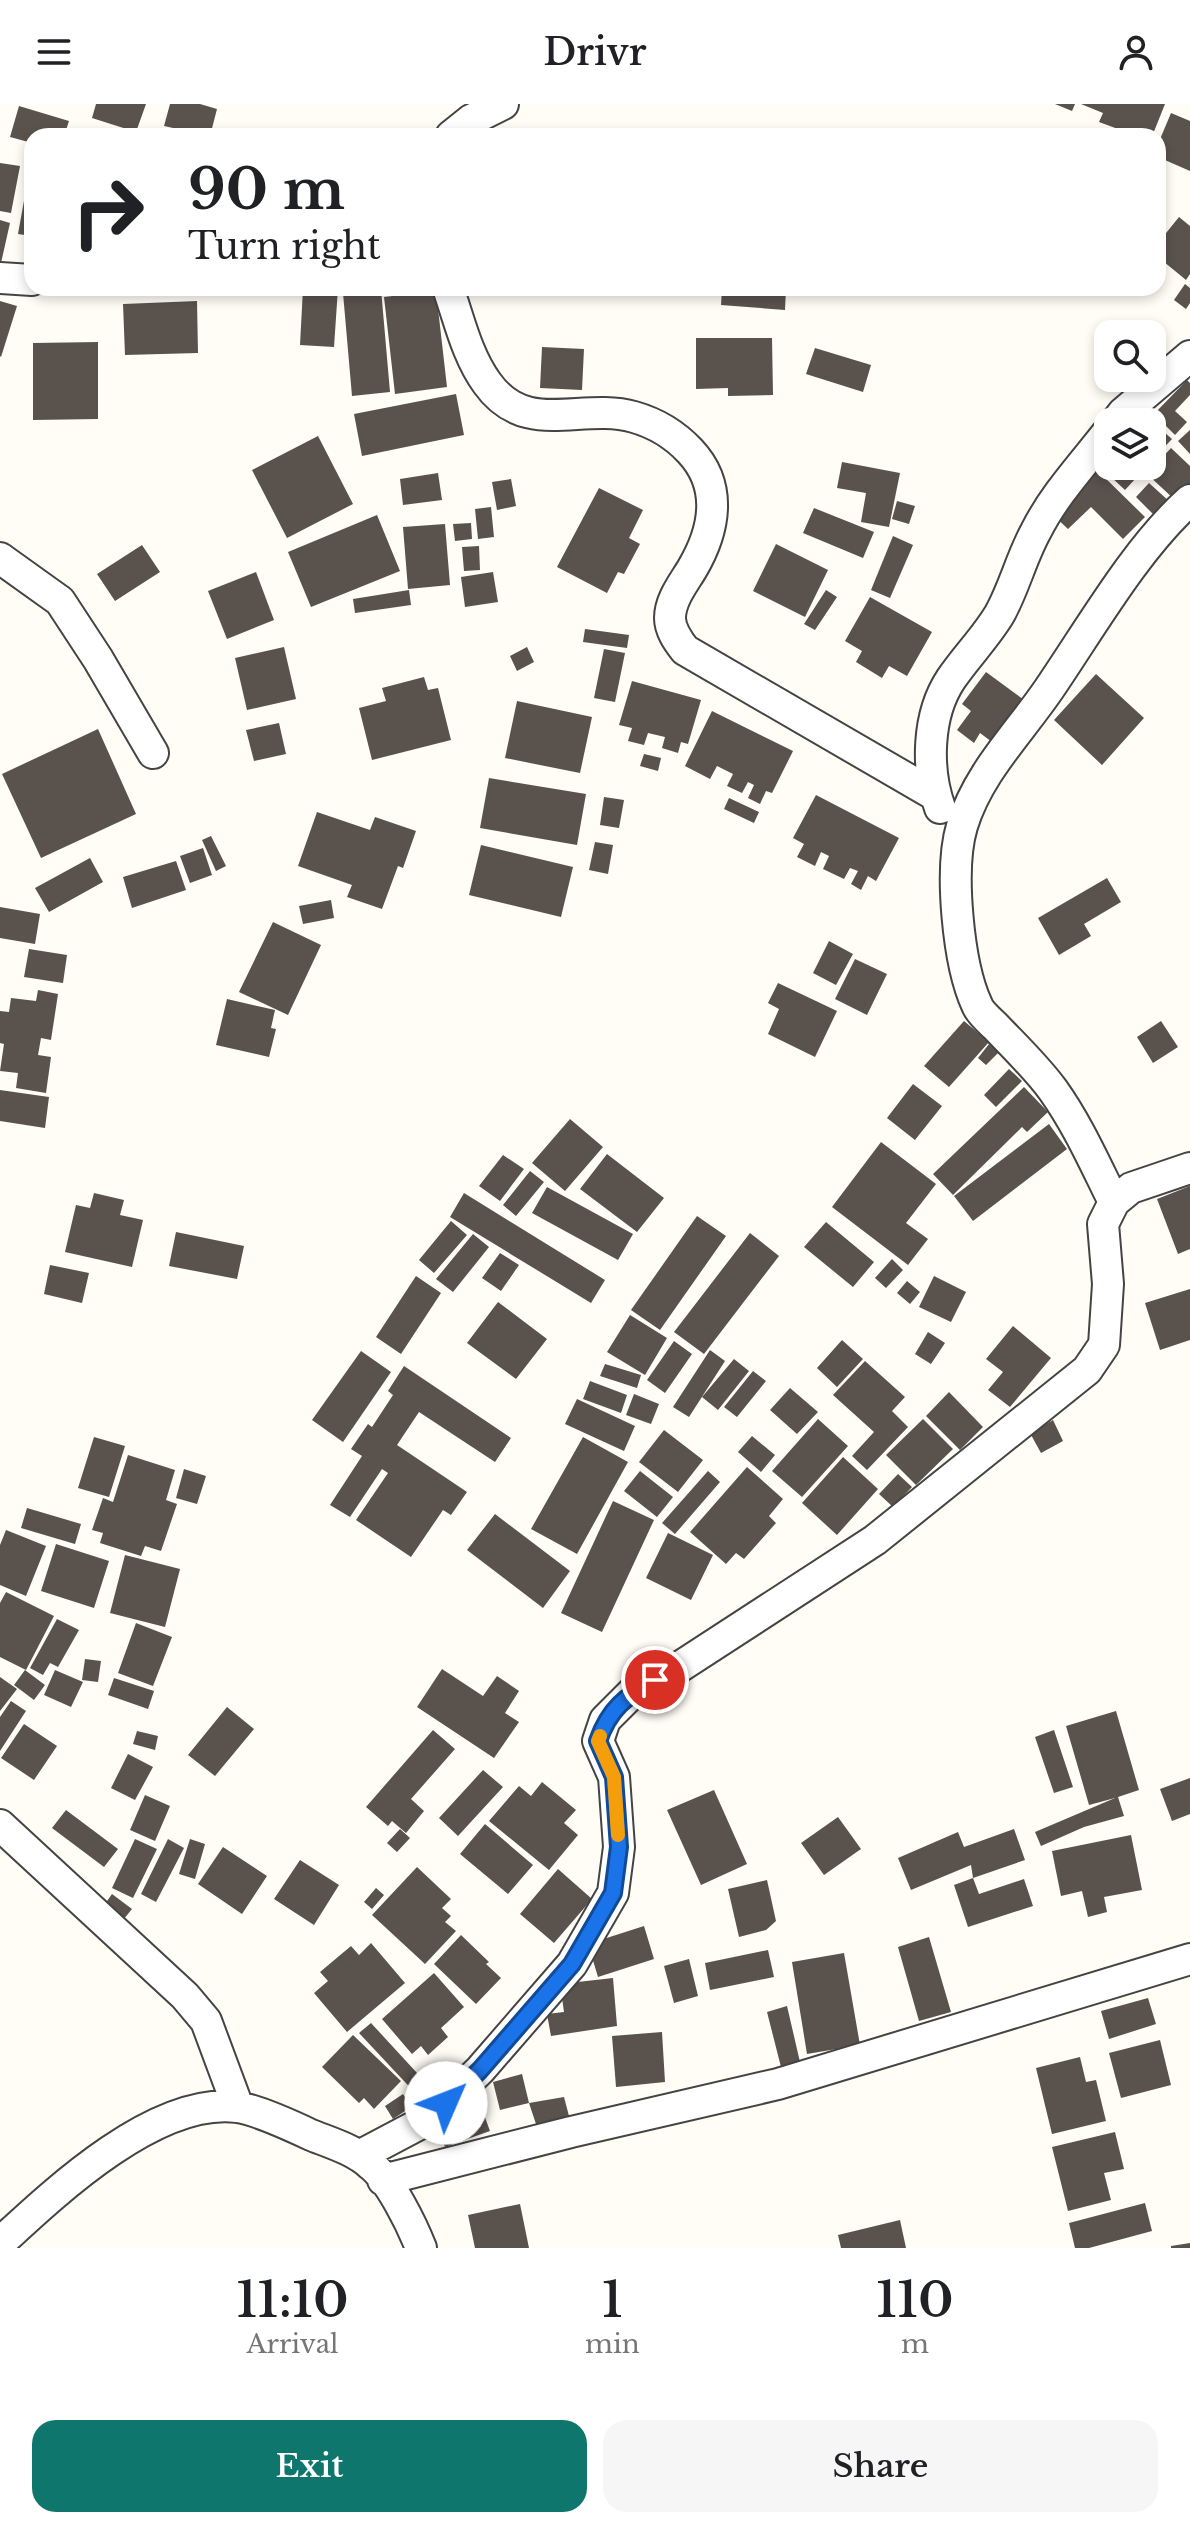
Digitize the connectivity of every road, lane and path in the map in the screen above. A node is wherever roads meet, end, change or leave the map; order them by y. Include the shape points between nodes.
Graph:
1 (503, 104) edge
2 (461, 128) edge
3 (0, 278) edge
4 (24, 280) edge
5 (451, 296) edge
6 (1190, 356) edge
7 (1129, 408) edge
8 (1094, 450) edge
9 (1190, 500) edge
10 (0, 558) edge
11 (153, 753) dead end
12 (935, 795) junction
13 (956, 860) junction
14 (1190, 1168) edge
15 (1114, 1202) junction
16 (0, 1825) edge
17 (1190, 1959) edge
18 (238, 2107) junction
19 (359, 2156) junction
20 (383, 2180) junction
21 (0, 2243) edge
22 (421, 2248) edge

1 - 2 street
3 - 4 street
5 - 12 street via 476,365 506,403 540,416 632,416 663,429 708,475 714,502 709,527 698,559 673,600 670,618 685,650
6 - 7 street
8 - 12 street via 1036,530 1000,613 949,681 935,716 930,758
9 - 13 street via 1135,564 991,767 970,804
10 - 11 street via 60,601
12 - 13 street
13 - 15 street via 957,929 977,1007 1052,1089 1078,1128
14 - 15 street via 1131,1188
15 - 19 street via 1103,1224 1108,1284 1104,1345 1087,1370 875,1540 633,1692 605,1720 598,1741 614,1777 619,1847 613,1893 572,1964 480,2070 429,2119
16 - 18 street via 185,1996 206,2021
17 - 20 street via 778,2084
18 - 19 street
18 - 21 street via 192,2109 151,2126 107,2153
19 - 20 street
20 - 22 street

